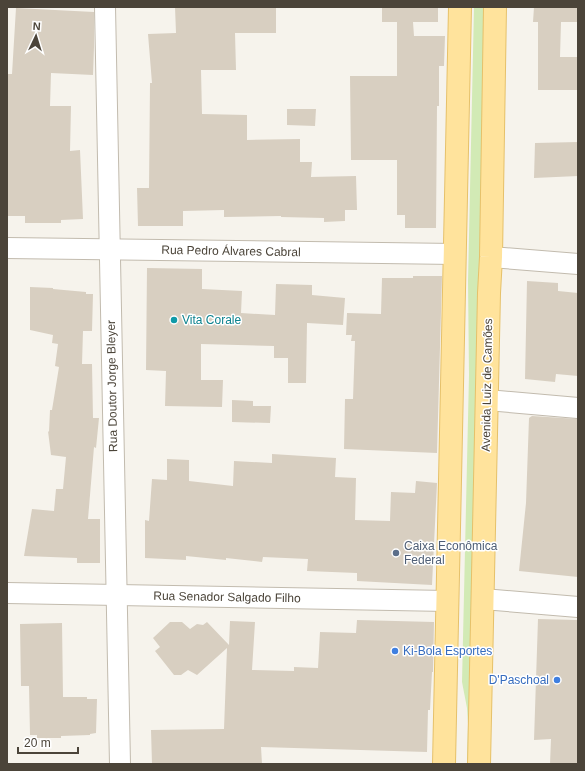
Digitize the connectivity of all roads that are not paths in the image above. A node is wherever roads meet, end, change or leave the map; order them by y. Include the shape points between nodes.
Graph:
1 (104, 7) edge
2 (460, 7) edge
3 (495, 7) edge
4 (7, 248) edge
5 (110, 250) junction
6 (455, 254) junction
7 (491, 257) junction
8 (578, 264) edge
9 (487, 400) junction
10 (578, 408) edge
11 (7, 593) edge
12 (117, 595) junction
13 (483, 599) junction
14 (447, 601) junction
15 (578, 607) edge
16 (120, 764) edge
17 (444, 764) edge
18 (479, 764) edge

1 - 5 street, Rua Doutor Jorge Bleyer
2 - 6 main road
3 - 7 main road, Avenida Luiz de Camões
4 - 5 street, Rua Pedro Álvares Cabral
5 - 6 street, Rua Pedro Álvares Cabral
5 - 12 street, Rua Doutor Jorge Bleyer
6 - 14 main road
7 - 8 street
7 - 9 main road, Avenida Luiz de Camões
9 - 10 street
9 - 13 main road, Avenida Luiz de Camões
11 - 12 street, Rua Senador Salgado Filho
12 - 14 street, Rua Senador Salgado Filho
12 - 16 street, Rua Doutor Jorge Bleyer
13 - 15 street
13 - 18 main road, Avenida Luiz de Camões
14 - 17 main road

